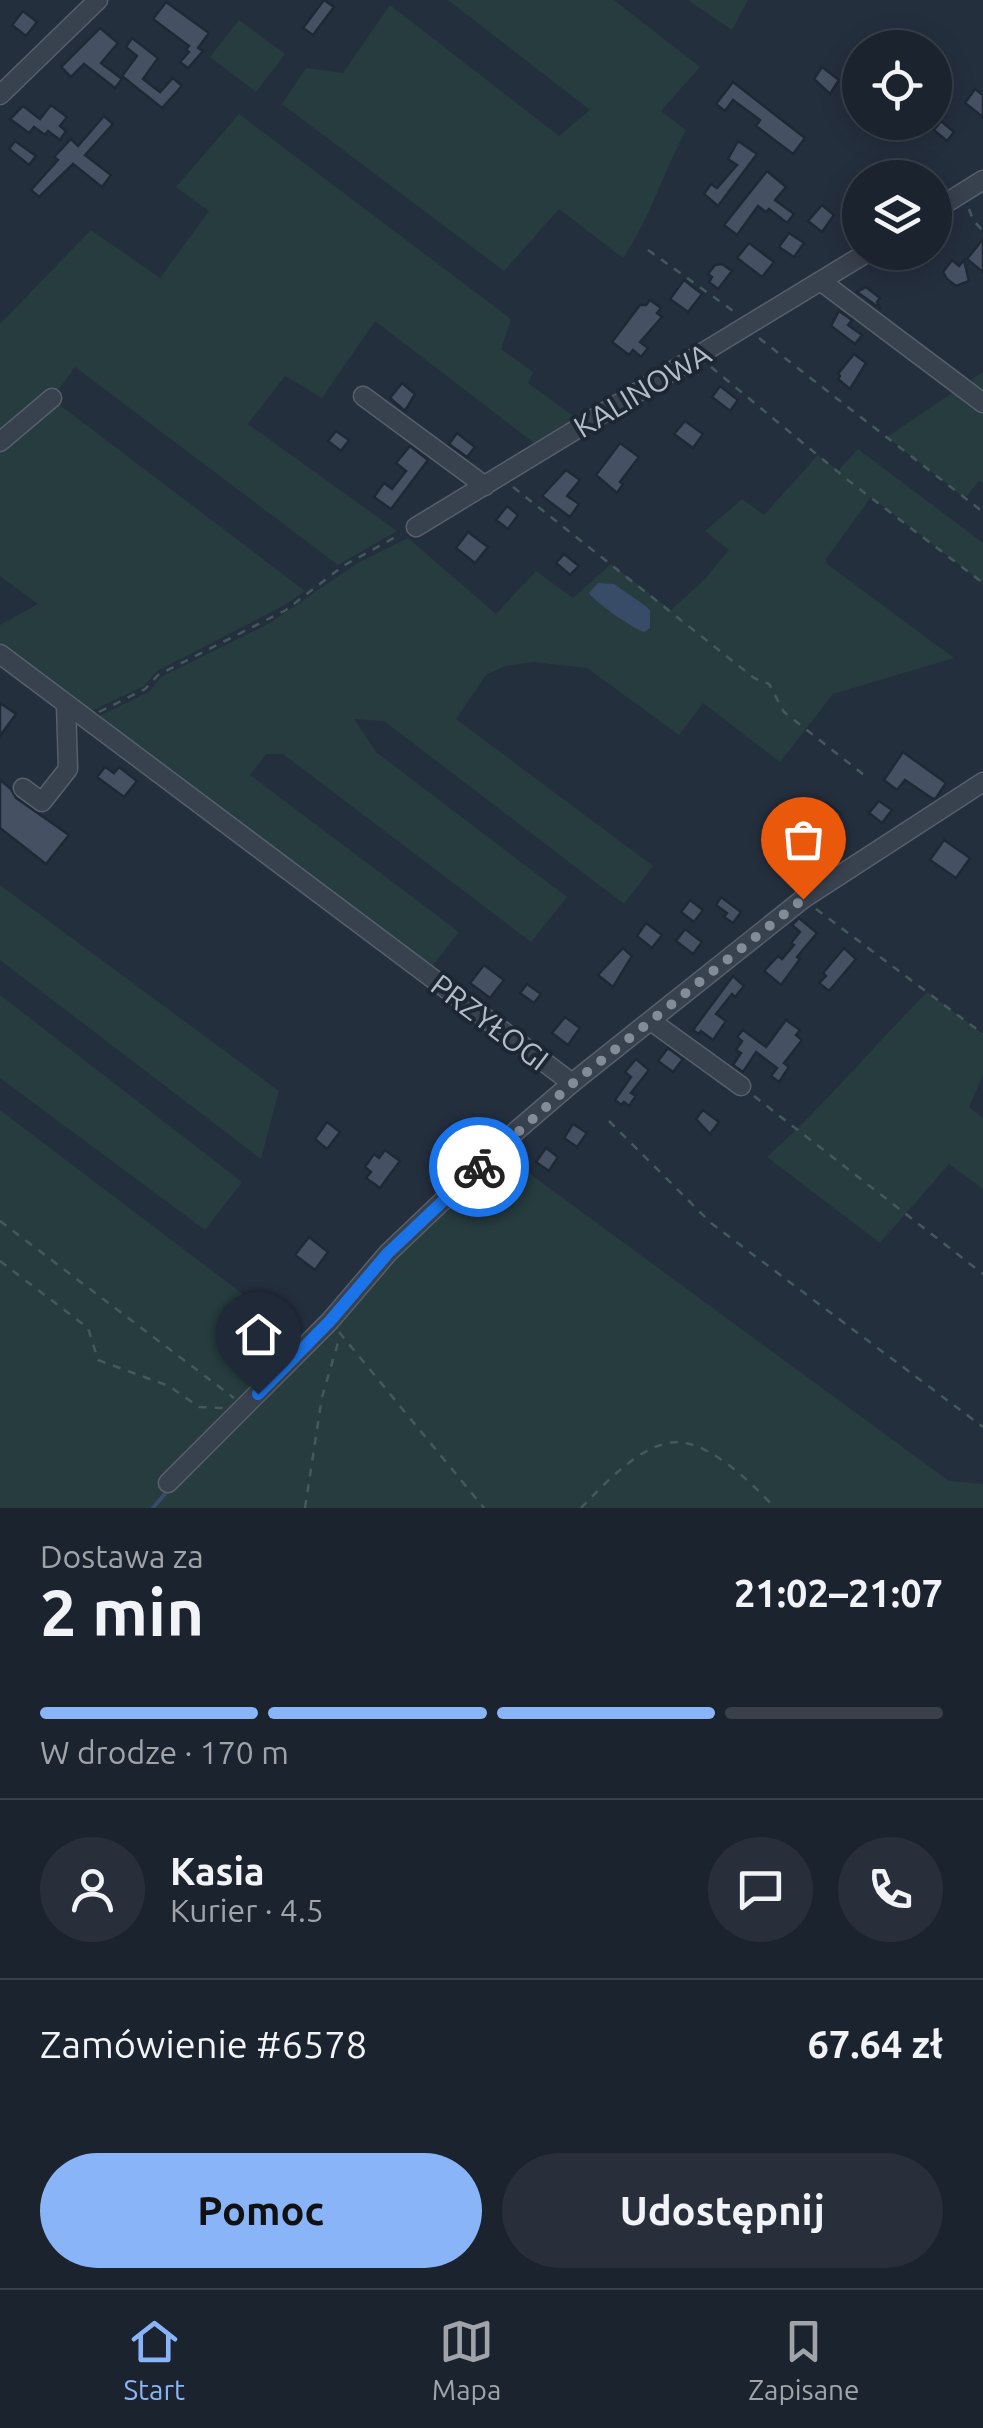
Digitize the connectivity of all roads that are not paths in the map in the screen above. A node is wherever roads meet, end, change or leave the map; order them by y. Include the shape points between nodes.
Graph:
1 (98, 0) edge
2 (0, 96) edge
3 (983, 180) edge
4 (952, 199) edge
5 (842, 269) edge
6 (822, 282) junction
7 (363, 396) dead end
8 (52, 398) dead end
9 (983, 403) edge
10 (0, 442) edge
11 (493, 481) junction
12 (416, 526) road end
13 (0, 654) edge
14 (66, 704) junction
15 (983, 783) edge
16 (23, 788) dead end
17 (651, 1020) junction
18 (572, 1084) junction
19 (740, 1086) road end
20 (168, 1482) dead end

1 - 2 street
3 - 4 street
5 - 6 street, KALINOWA
6 - 9 street
6 - 11 street, KALINOWA
7 - 11 street
8 - 10 street
11 - 12 street, KALINOWA
13 - 14 street, PRZYŁOGI
14 - 16 street via 68,769 42,802
14 - 18 street, PRZYŁOGI
15 - 17 street, PRZYŁOGI via 803,899
17 - 18 street, PRZYŁOGI
17 - 19 street
18 - 20 street via 388,1253 335,1328

